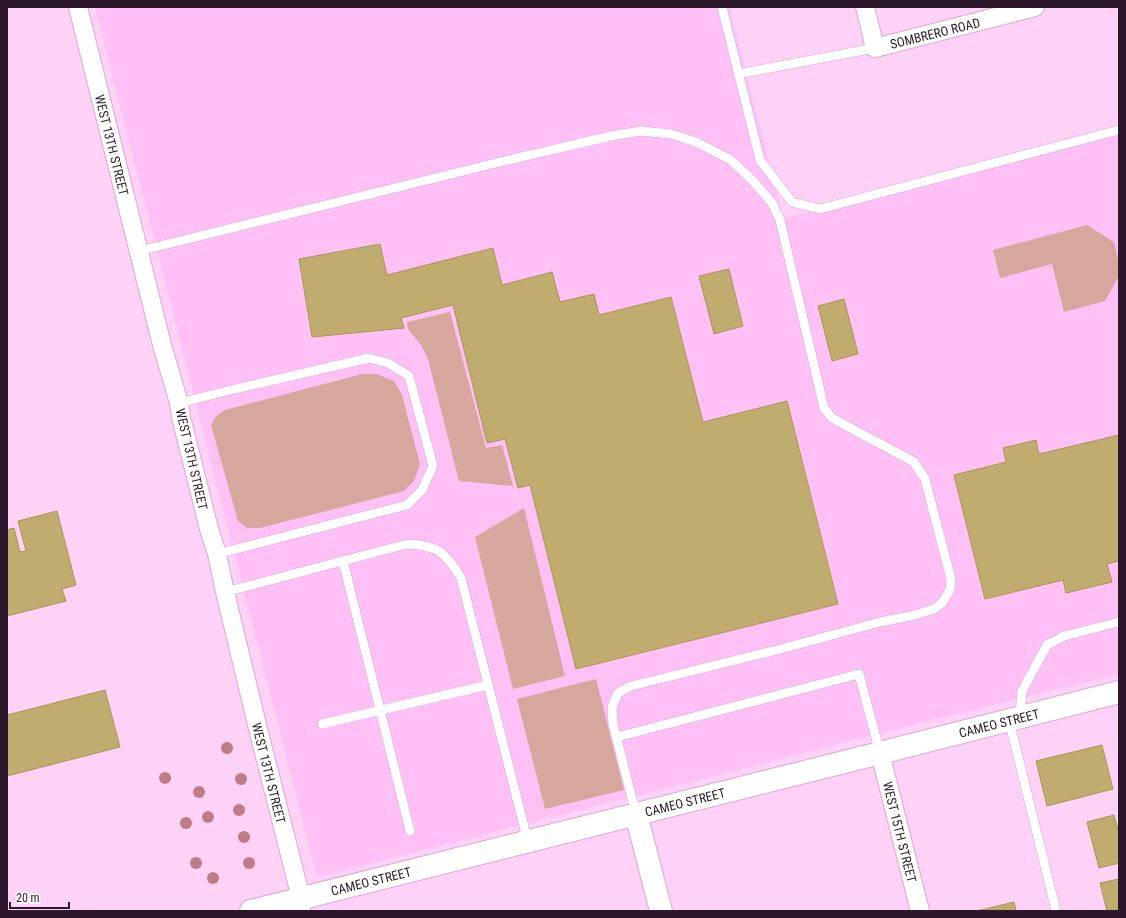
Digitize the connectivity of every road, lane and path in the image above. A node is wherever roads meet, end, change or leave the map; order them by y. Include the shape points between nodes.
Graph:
1 (78, 7) edge
2 (722, 7) edge
3 (865, 7) edge
4 (1035, 7) edge
5 (998, 12) edge
6 (875, 48) junction
7 (738, 74) junction
8 (1119, 130) edge
9 (139, 252) junction
10 (179, 403) junction
11 (217, 554) junction
12 (343, 561) junction
13 (224, 592) junction
14 (1119, 622) edge
15 (488, 685) junction
16 (1119, 692) edge
17 (379, 711) junction
18 (1014, 719) junction
19 (322, 724) dead end
20 (617, 737) junction
21 (880, 753) junction
22 (636, 814) junction
23 (410, 831) dead end
24 (528, 842) junction
25 (301, 905) edge
26 (251, 911) edge
27 (660, 911) edge
28 (920, 911) edge
29 (1056, 911) edge

1 - 9 street, WEST 13TH STREET
2 - 7 lane
3 - 6 street, SOMBRERO ROAD
4 - 5 street, SOMBRERO ROAD
5 - 6 street, SOMBRERO ROAD
6 - 7 lane
7 - 8 lane via 760,160 792,202 820,209
9 - 10 street, WEST 13TH STREET
9 - 20 lane via 496,163 642,131 671,134 696,142 731,160 754,182 772,203 780,220 824,408 832,418 914,462 925,479 951,579 950,590 942,604 915,615 631,686 618,693 612,708
10 - 11 street, WEST 13TH STREET via 208,529
10 - 11 lane via 369,358 388,363 409,376 433,466 422,490 407,505
11 - 13 street, WEST 13TH STREET
12 - 13 lane
12 - 15 lane via 407,544 431,547 443,553 461,578
12 - 17 lane
13 - 25 street, WEST 13TH STREET
14 - 18 lane via 1064,636 1047,645 1022,691
15 - 17 lane
15 - 24 lane
16 - 18 street, CAMEO STREET
17 - 19 lane
17 - 23 lane
18 - 21 street, CAMEO STREET
18 - 29 lane
20 - 21 lane via 859,674
20 - 22 lane
21 - 22 street, CAMEO STREET
21 - 28 street, WEST 15TH STREET
22 - 24 street, CAMEO STREET
22 - 27 street
24 - 25 street, CAMEO STREET
25 - 26 street, CAMEO STREET

